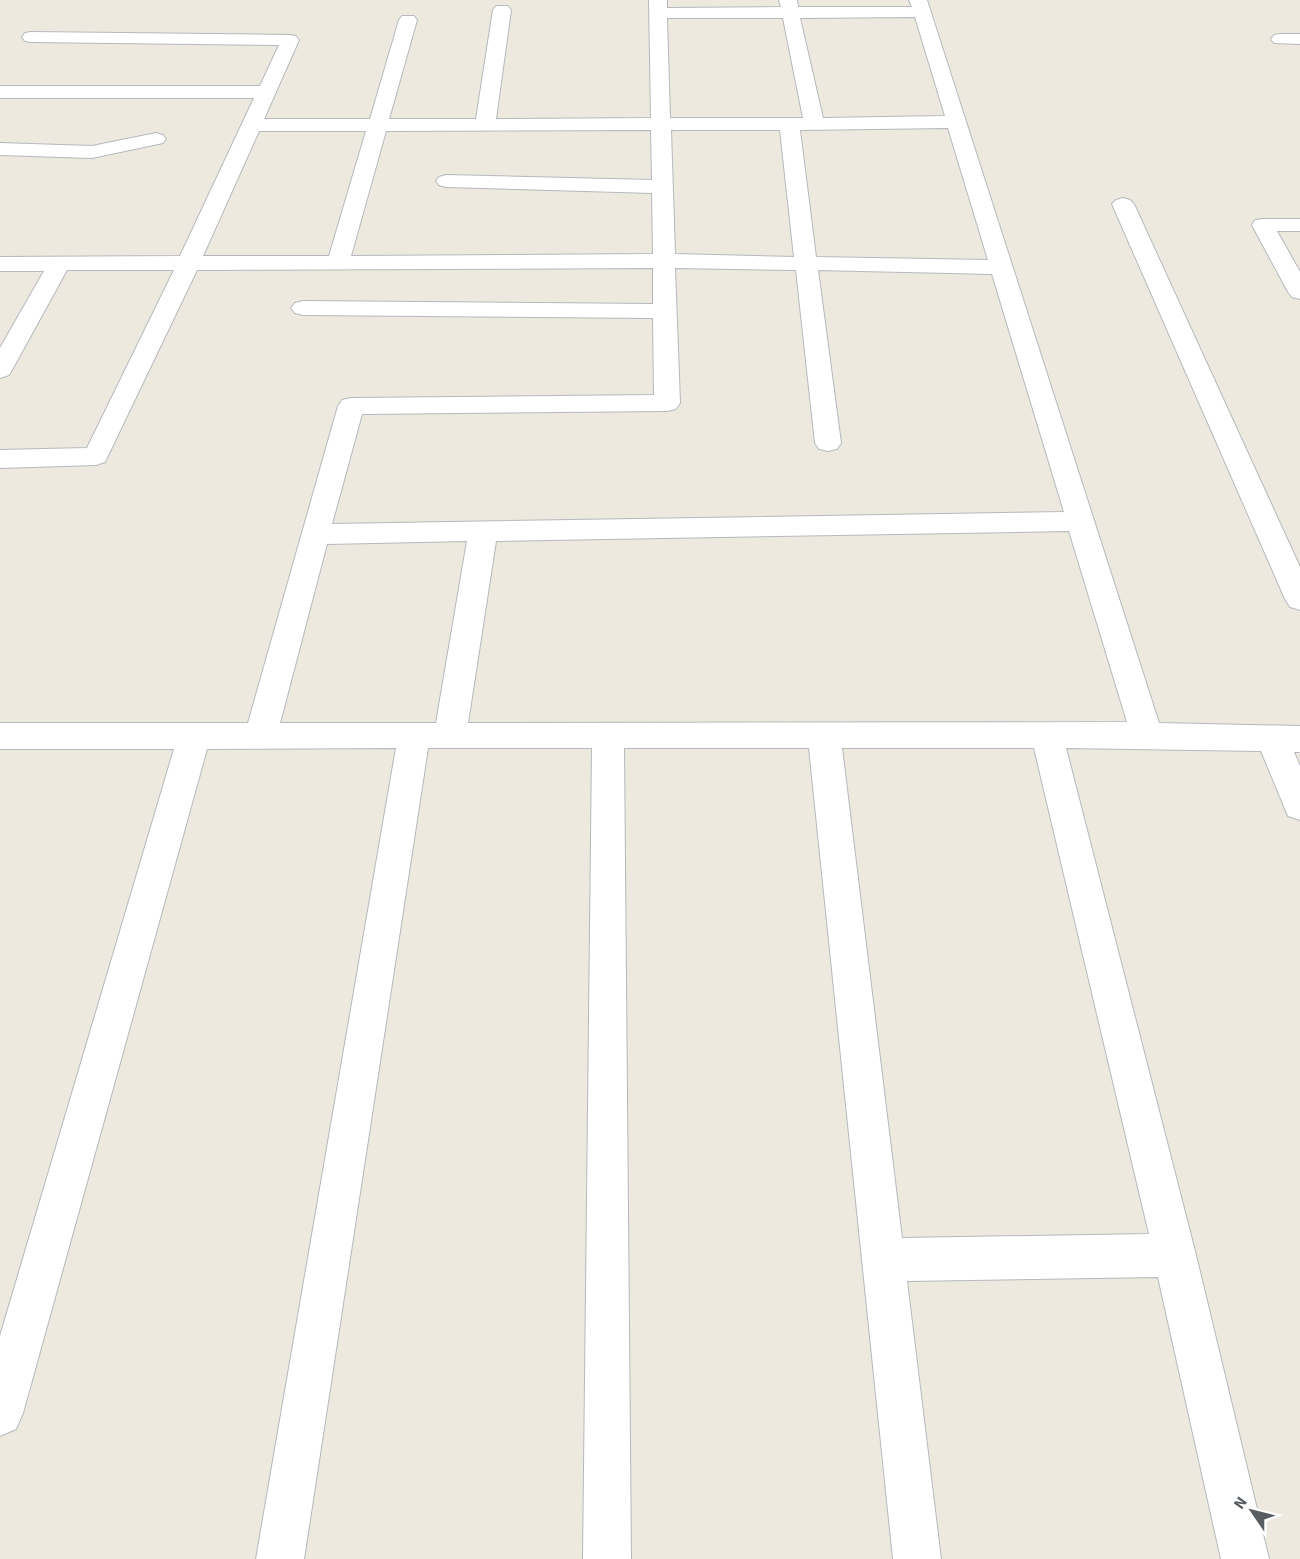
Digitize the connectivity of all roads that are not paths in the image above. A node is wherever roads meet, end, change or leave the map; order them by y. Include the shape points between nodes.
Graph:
1 (790, 6) edge
2 (920, 6) edge
3 (658, 7) edge
4 (502, 10) dead end
5 (408, 20) dead end
6 (31, 37) dead end
7 (1280, 39) dead end
8 (1300, 39) edge
9 (0, 92) edge
10 (266, 92) junction
11 (955, 122) junction
12 (814, 123) junction
13 (485, 124) junction
14 (789, 124) junction
15 (251, 125) junction
16 (378, 125) junction
17 (660, 125) junction
18 (156, 139) dead end
19 (0, 149) edge
20 (446, 182) dead end
21 (662, 187) junction
22 (1123, 204) dead end
23 (1300, 225) edge
24 (663, 261) junction
25 (189, 262) junction
26 (338, 263) junction
27 (806, 263) junction
28 (0, 264) edge
29 (59, 264) junction
30 (1000, 267) junction
31 (1300, 292) edge
32 (303, 308) dead end
33 (664, 311) junction
34 (0, 370) edge
35 (828, 443) dead end
36 (3, 464) edge
37 (1080, 521) junction
38 (483, 532) junction
39 (316, 534) junction
40 (1300, 599) edge
41 (608, 735) junction
42 (1047, 735) junction
43 (1147, 735) junction
44 (0, 736) edge
45 (194, 736) junction
46 (260, 736) junction
47 (432, 736) junction
48 (824, 736) junction
49 (1286, 739) edge
50 (1300, 806) edge
51 (1175, 1255) junction
52 (883, 1260) junction
53 (0, 1413) edge
54 (280, 1559) edge
55 (607, 1559) edge
56 (917, 1559) edge
57 (1245, 1559) edge

1 - 2 street
1 - 3 street
1 - 12 street
2 - 11 street
3 - 17 street
4 - 13 street
5 - 16 street
6 - 10 street via 290,40
7 - 8 street
9 - 10 street
10 - 15 street
11 - 12 street
11 - 30 street
12 - 14 street
13 - 16 street
13 - 17 street
14 - 17 street
14 - 27 street
15 - 16 street
15 - 25 street
16 - 26 street
17 - 21 street
18 - 19 street via 92,152
20 - 21 street
21 - 24 street
22 - 40 street
23 - 31 street via 1263,225
24 - 26 street
24 - 27 street
24 - 33 street
25 - 26 street
25 - 29 street
25 - 36 street via 96,456
27 - 30 street
27 - 35 street
28 - 29 street
29 - 34 street
30 - 37 street
32 - 33 street
33 - 39 street via 667,403 351,406
37 - 38 street
37 - 43 street
38 - 39 street
38 - 47 street
39 - 46 street
41 - 47 street
41 - 48 street
41 - 55 street
42 - 43 street
42 - 48 street
42 - 51 street
43 - 49 street
44 - 45 street
45 - 46 street
45 - 53 street
46 - 47 street
47 - 54 street
48 - 52 street
49 - 50 street
51 - 52 street
51 - 57 street
52 - 56 street

